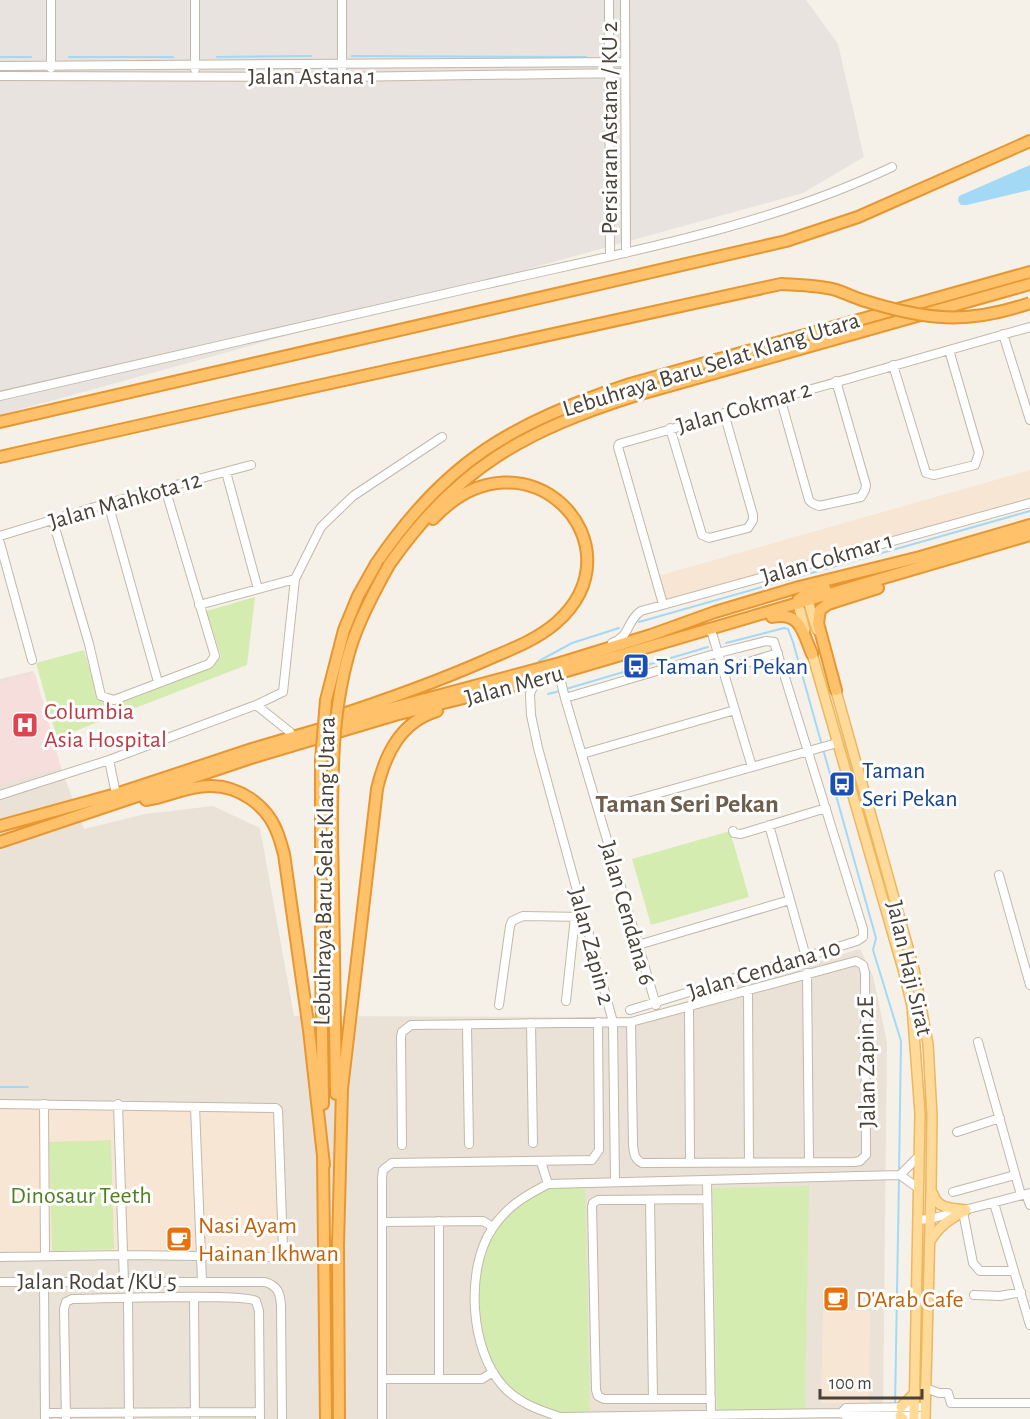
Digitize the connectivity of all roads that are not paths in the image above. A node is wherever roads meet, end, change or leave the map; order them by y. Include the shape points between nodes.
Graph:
1 (51, 0) edge
2 (195, 0) edge
3 (342, 0) edge
4 (609, 0) edge
5 (625, 0) edge
6 (624, 62) junction
7 (609, 63) junction
8 (195, 65) junction
9 (342, 65) junction
10 (0, 66) edge
11 (51, 66) junction
12 (609, 74) junction
13 (624, 74) junction
14 (0, 76) edge
15 (51, 76) junction
16 (195, 76) junction
17 (342, 77) junction
18 (1030, 141) edge
19 (892, 167) dead end
20 (626, 253) junction
21 (610, 256) junction
22 (1030, 272) edge
23 (1030, 284) edge
24 (1030, 303) edge
25 (1030, 327) edge
26 (1003, 334) junction
27 (949, 350) junction
28 (893, 365) junction
29 (836, 381) junction
30 (0, 396) edge
31 (780, 397) junction
32 (724, 413) junction
33 (1030, 420) edge
34 (0, 422) edge
35 (670, 428) junction
36 (442, 437) dead end
37 (0, 458) edge
38 (251, 465) dead end
39 (226, 472) junction
40 (165, 488) junction
41 (108, 503) junction
42 (1030, 503) edge
43 (52, 521) junction
44 (1030, 525) edge
45 (0, 536) edge
46 (1030, 536) edge
47 (0, 543) edge
48 (920, 557) junction
49 (933, 564) junction
50 (389, 565) junction
51 (295, 579) junction
52 (258, 589) junction
53 (802, 601) junction
54 (663, 604) junction
55 (199, 605) junction
56 (630, 623) junction
57 (715, 628) junction
58 (645, 637) junction
59 (718, 653) junction
60 (778, 653) junction
61 (812, 654) junction
62 (32, 660) dead end
63 (562, 668) junction
64 (723, 670) junction
65 (536, 680) junction
66 (158, 682) junction
67 (499, 689) junction
68 (836, 690) junction
69 (564, 693) junction
70 (256, 705) junction
71 (735, 710) junction
72 (290, 732) junction
73 (832, 745) junction
74 (252, 749) junction
75 (812, 751) junction
76 (582, 754) junction
77 (109, 760) junction
78 (752, 767) junction
79 (116, 794) junction
80 (0, 795) edge
81 (111, 806) junction
82 (826, 808) junction
83 (598, 810) junction
84 (769, 825) junction
85 (0, 826) edge
86 (732, 831) dead end
87 (0, 842) edge
88 (999, 875) dead end
89 (790, 900) junction
90 (576, 917) junction
91 (585, 917) junction
92 (638, 945) junction
93 (806, 957) junction
94 (807, 973) junction
95 (1030, 985) edge
96 (748, 990) junction
97 (566, 1001) dead end
98 (655, 1002) junction
99 (499, 1005) dead end
100 (689, 1007) junction
101 (630, 1010) dead end
102 (659, 1014) junction
103 (598, 1022) junction
104 (613, 1022) junction
105 (631, 1022) junction
106 (531, 1023) junction
107 (467, 1026) junction
108 (978, 1042) dead end
109 (0, 1104) edge
110 (44, 1104) junction
111 (118, 1104) junction
112 (195, 1107) junction
113 (1000, 1118) junction
114 (957, 1132) dead end
115 (533, 1143) dead end
116 (469, 1144) dead end
117 (402, 1145) dead end
118 (919, 1156) junction
119 (541, 1162) junction
120 (749, 1162) junction
121 (809, 1162) junction
122 (690, 1163) junction
123 (324, 1165) junction
124 (900, 1175) junction
125 (1015, 1175) junction
126 (707, 1180) junction
127 (615, 1181) junction
128 (548, 1184) junction
129 (918, 1188) junction
130 (931, 1189) junction
131 (953, 1192) dead end
132 (1026, 1194) edge
133 (707, 1199) junction
134 (650, 1200) junction
135 (994, 1203) junction
136 (1030, 1205) edge
137 (964, 1211) junction
138 (930, 1219) junction
139 (918, 1220) junction
140 (439, 1221) junction
141 (382, 1222) junction
142 (493, 1227) junction
143 (929, 1243) junction
144 (338, 1245) junction
145 (123, 1255) junction
146 (45, 1256) junction
147 (202, 1256) junction
148 (0, 1257) edge
149 (1014, 1271) junction
150 (0, 1281) edge
151 (44, 1281) junction
152 (202, 1281) junction
153 (124, 1282) junction
154 (1020, 1292) junction
155 (974, 1295) dead end
156 (194, 1298) junction
157 (128, 1299) junction
158 (1030, 1325) edge
159 (493, 1372) junction
160 (439, 1378) junction
161 (382, 1379) junction
162 (926, 1388) junction
163 (915, 1392) junction
164 (653, 1399) junction
165 (711, 1399) junction
166 (1030, 1403) edge
167 (900, 1413) edge
168 (914, 1414) edge
169 (925, 1414) edge
170 (45, 1416) edge
171 (66, 1416) edge
172 (129, 1416) edge
173 (195, 1416) edge
174 (260, 1416) edge
175 (711, 1416) junction
176 (617, 1418) edge
177 (282, 1419) edge
178 (326, 1419) edge
179 (339, 1419) edge
180 (382, 1419) edge

1 - 11 street
2 - 8 street
3 - 9 street
4 - 7 street, Persiaran Astana / KU 2
5 - 6 street, Persiaran Astana / KU 2
6 - 7 street, Jalan Astana 1
6 - 13 street, Persiaran Astana / KU 2
7 - 9 street, Jalan Astana 1
7 - 12 street, Persiaran Astana / KU 2
8 - 9 street, Jalan Astana 1
8 - 11 street, Jalan Astana 1
8 - 16 street
9 - 17 street
10 - 11 street, Jalan Astana 1
11 - 15 street
12 - 13 street, Jalan Astana 1
12 - 17 street, Jalan Astana 1
12 - 21 street, Persiaran Astana / KU 2
13 - 20 street, Persiaran Astana / KU 2
14 - 15 street, Jalan Astana 1
15 - 16 street, Jalan Astana 1
16 - 17 street, Jalan Astana 1
18 - 34 highway via 858,217 786,241
19 - 20 street via 799,206
20 - 21 street
21 - 30 street
22 - 123 highway, Lebuhraya Baru Selat Klang Utara, bridge via 587,398 512,431 488,447 450,475 398,531 358,596 344,630 326,700 321,760
23 - 50 highway, Lebuhraya Baru Selat Klang Utara via 637,395 552,425 486,463 458,485 424,519
24 - 37 highway, bridge via 973,318 938,318 861,300 834,289 781,284
25 - 26 street, Jalan Cokmar 2
26 - 27 street, Jalan Cokmar 2
26 - 33 street
27 - 28 street, Jalan Cokmar 2
27 - 28 street via 979,453 975,465 934,476 923,469
28 - 29 street, Jalan Cokmar 2
29 - 31 street, Jalan Cokmar 2
29 - 31 street via 866,485 861,496 819,506 809,500
31 - 32 street, Jalan Cokmar 2
32 - 35 street, Jalan Cokmar 2
32 - 35 street via 753,515 748,528 709,538 702,535
35 - 54 street, Jalan Cokmar 2 via 622,442 618,447
36 - 51 street via 353,496 321,528
38 - 39 street, Jalan Mahkota 12
39 - 40 street, Jalan Mahkota 12
39 - 52 street
40 - 41 street, Jalan Mahkota 12
40 - 55 street
41 - 43 street, Jalan Mahkota 12
41 - 66 street
42 - 54 street, Jalan Cokmar 1
43 - 45 street, Jalan Mahkota 12
43 - 66 street via 102,696 114,700
44 - 48 highway, Jalan Meru
46 - 49 highway, Jalan Meru
47 - 62 street
48 - 53 highway via 819,589 806,594
48 - 58 highway, Jalan Meru via 799,587
49 - 53 highway, Jalan Meru
49 - 68 highway via 820,610 818,623
50 - 72 highway via 450,503 479,486 505,481 533,486 559,500 583,535 586,559 583,586 575,600 556,622 534,638 414,690
50 - 144 highway, Lebuhraya Baru Selat Klang Utara, bridge via 357,629 342,679 335,731 332,796
51 - 52 street
51 - 70 street via 283,692
52 - 55 street
53 - 57 highway, Jalan Meru
53 - 58 highway via 790,597
53 - 61 main road, Jalan Haji Sirat
53 - 68 main road, Jalan Haji Sirat
54 - 56 street, Jalan Cokmar 1 via 641,611
55 - 66 street via 215,656 209,664
56 - 58 street via 632,634
56 - 63 street, Jalan Cokmar 1 via 620,640
57 - 59 street
57 - 61 highway via 783,614 791,616 799,624
57 - 63 highway, Jalan Meru
58 - 63 highway, Jalan Meru
59 - 60 street via 766,641 774,642
59 - 64 street
59 - 69 street
60 - 64 street
60 - 75 street
61 - 73 main road, Jalan Haji Sirat
63 - 65 highway, Jalan Meru
63 - 69 street, Jalan Cendana 6
63 - 74 highway, Jalan Meru via 392,708
64 - 71 street
65 - 67 highway, Jalan Meru
65 - 91 street, Jalan Zapin 2 via 530,694 531,715
67 - 81 highway, Jalan Meru via 262,754
67 - 144 highway via 426,714 400,735 382,767 373,812 342,1089
68 - 130 main road, Jalan Haji Sirat via 922,1005 932,1116
69 - 76 street, Jalan Cendana 6
70 - 72 street
70 - 77 street
71 - 76 street
71 - 78 street
72 - 74 highway
73 - 75 street
73 - 118 main road, Jalan Haji Sirat via 912,1006 920,1113
74 - 79 highway, Jalan Meru
75 - 78 street
75 - 82 street
76 - 83 street, Jalan Cendana 6
77 - 79 street
77 - 80 street
78 - 83 street
79 - 85 highway, Jalan Meru
81 - 87 highway, Jalan Meru
81 - 123 highway via 209,786 227,788 244,794 262,808 277,831 284,854 309,1030
82 - 84 street
82 - 93 street, Jalan Cendana 10 via 863,937
83 - 92 street, Jalan Cendana 6
84 - 86 street via 741,834
84 - 89 street
88 - 95 street
89 - 92 street
89 - 93 street
90 - 91 street
90 - 97 street
90 - 99 street via 524,916 512,921
91 - 104 street, Jalan Zapin 2
92 - 98 street, Jalan Cendana 6
93 - 98 street, Jalan Cendana 10
94 - 96 street
94 - 121 street
94 - 121 street, Jalan Zapin 2E via 856,961 863,965 867,1140 864,1158 855,1162
96 - 100 street
96 - 120 street
98 - 101 street, Jalan Cendana 10
98 - 102 street, Jalan Cendana 6
100 - 102 street
100 - 122 street
102 - 105 street
103 - 104 street
103 - 106 street
103 - 119 street via 597,1156 585,1162
104 - 105 street
104 - 127 street, Jalan Zapin 2
105 - 122 street via 635,1157 642,1163
106 - 107 street
106 - 115 street
107 - 116 street
107 - 117 street via 411,1025 402,1032
108 - 113 street
109 - 110 street
110 - 111 street
110 - 146 street
111 - 112 street
111 - 145 street
112 - 147 street
112 - 147 street via 278,1110 283,1251 276,1257
113 - 114 street
113 - 125 street
118 - 124 street
118 - 129 main road, Jalan Haji Sirat
119 - 128 street
119 - 141 street via 392,1163 383,1170 381,1178
120 - 121 street
120 - 122 street
123 - 178 highway, Lebuhraya Baru Selat Klang Utara
124 - 126 street
124 - 129 street
125 - 131 street
125 - 132 street
126 - 127 street
126 - 133 street
127 - 128 street
128 - 142 street via 519,1199
129 - 139 main road, Jalan Haji Sirat
130 - 137 main road via 939,1206
130 - 138 main road, Jalan Haji Sirat
132 - 135 street
132 - 136 street
133 - 134 street
133 - 165 street
134 - 164 street
134 - 164 street via 598,1200 592,1207 596,1390 604,1399
135 - 137 street
135 - 149 street
137 - 138 street
137 - 143 main road via 944,1222
137 - 149 street via 973,1263 980,1271
138 - 139 street
138 - 143 main road, Jalan Haji Sirat
139 - 163 main road, Jalan Haji Sirat
140 - 141 street
140 - 142 street via 483,1221
140 - 160 street
141 - 161 street
142 - 159 street via 480,1255 475,1292 481,1347
143 - 162 main road, Jalan Haji Sirat
144 - 179 highway, Lebuhraya Baru Selat Klang Utara
145 - 146 street
145 - 147 street
145 - 153 street
146 - 148 street
147 - 152 street
149 - 154 street
150 - 151 street, Jalan Rodat /KU 5
151 - 153 street, Jalan Rodat /KU 5
151 - 170 street
152 - 153 street, Jalan Rodat /KU 5
152 - 177 street, Jalan Rodat /KU 5 via 265,1282 280,1293
154 - 155 street
154 - 158 street
156 - 157 street
156 - 173 street
156 - 174 street via 256,1301
157 - 171 street via 66,1302
157 - 172 street
159 - 160 street via 482,1379
159 - 176 street via 520,1400 541,1411 560,1417
160 - 161 street
161 - 180 street
162 - 166 street via 948,1393 951,1403
162 - 169 main road, Jalan Haji Sirat
163 - 167 main road
163 - 168 main road, Jalan Haji Sirat
164 - 165 street
165 - 175 street
167 - 168 street
167 - 175 street
168 - 169 street
170 - 171 street
171 - 172 street
172 - 173 street
173 - 174 street
175 - 176 street

